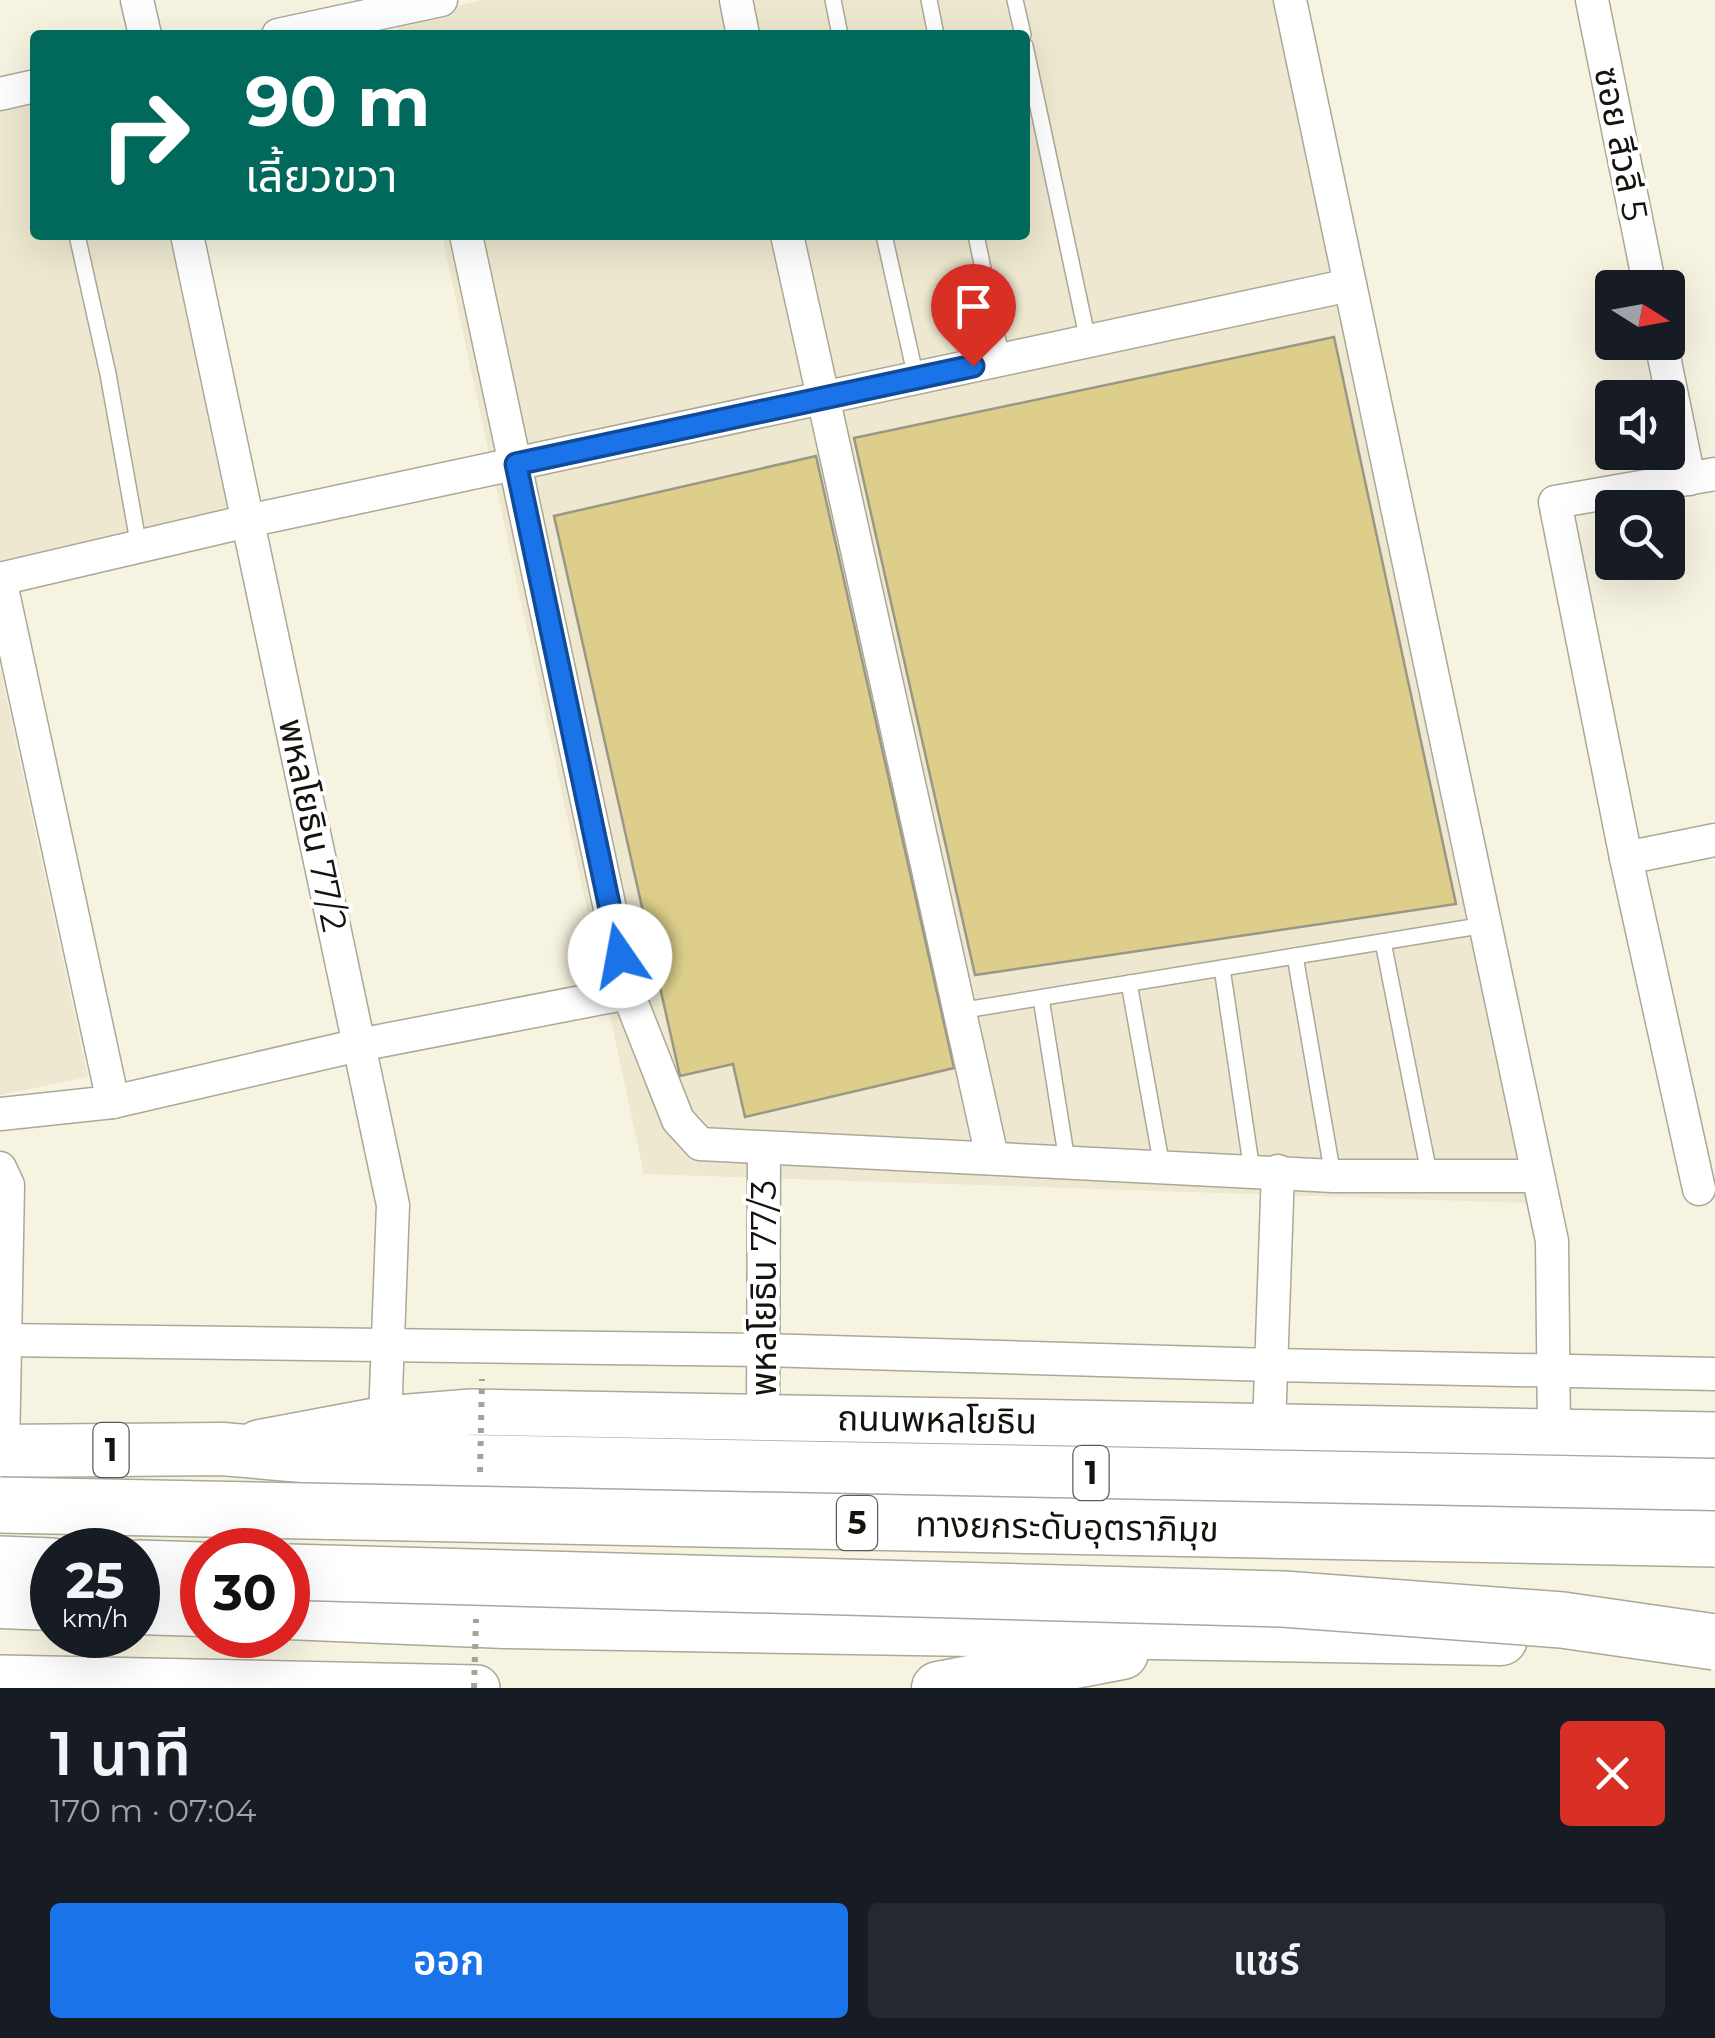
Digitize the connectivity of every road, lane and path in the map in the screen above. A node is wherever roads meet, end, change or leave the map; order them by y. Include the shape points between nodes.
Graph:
1 (137, 0) edge
2 (736, 0) edge
3 (833, 0) edge
4 (929, 0) edge
5 (1015, 0) edge
6 (1290, 0) edge
7 (1592, 0) edge
8 (426, 14) edge
9 (143, 30) edge
10 (313, 30) edge
11 (742, 30) edge
12 (839, 30) edge
13 (935, 30) edge
14 (1022, 30) edge
15 (1030, 69) edge
16 (30, 87) edge
17 (0, 94) edge
18 (78, 240) edge
19 (188, 240) edge
20 (467, 240) edge
21 (788, 240) edge
22 (885, 240) edge
23 (977, 240) edge
24 (1646, 270) edge
25 (1350, 285) junction
26 (1088, 341) junction
27 (1002, 360) junction
28 (1666, 360) edge
29 (916, 378) junction
30 (823, 398) junction
31 (516, 464) junction
32 (1702, 477) edge
33 (248, 521) junction
34 (139, 547) junction
35 (0, 579) edge
36 (1715, 840) edge
37 (1626, 858) junction
38 (1485, 925) junction
39 (1383, 942) junction
40 (1295, 956) junction
41 (1222, 968) junction
42 (1129, 983) junction
43 (628, 993) junction
44 (1041, 998) junction
45 (960, 1011) junction
46 (359, 1045) junction
47 (112, 1102) junction
48 (0, 1114) edge
49 (764, 1148) junction
50 (992, 1157) junction
51 (1067, 1161) junction
52 (1162, 1166) junction
53 (0, 1168) edge
54 (1265, 1171) junction
55 (1333, 1176) junction
56 (1538, 1176) junction
57 (1430, 1178) junction
58 (1699, 1189) dead end
59 (2, 1340) edge
60 (387, 1347) junction
61 (763, 1350) junction
62 (1273, 1366) junction
63 (1554, 1372) junction
64 (1715, 1374) edge
65 (763, 1417) junction
66 (385, 1418) junction
67 (1269, 1426) junction
68 (1554, 1432) junction
69 (1715, 1435) edge
70 (222, 1449) junction
71 (1, 1451) edge
72 (1715, 1485) edge
73 (0, 1506) edge
74 (1715, 1539) edge
75 (0, 1564) edge
76 (30, 1565) edge
77 (310, 1573) edge
78 (0, 1602) edge
79 (30, 1603) edge
80 (310, 1614) edge
81 (1232, 1633) junction
82 (1715, 1643) edge
83 (0, 1678) edge
84 (165, 1685) edge
85 (477, 1688) edge
86 (938, 1688) edge

1 - 9 street
2 - 11 street
3 - 12 lane
4 - 13 lane
5 - 14 lane
6 - 25 street
7 - 24 street, ซอย สีวลี 5
8 - 10 street
15 - 26 lane
16 - 17 street
18 - 34 lane
19 - 33 street, พหลโยธิน 77/2
20 - 31 street, พหลโยธิน 77/3
21 - 30 street
22 - 29 lane
23 - 27 lane
25 - 26 street
25 - 38 street
26 - 27 street
27 - 29 street
28 - 32 street
29 - 30 street
30 - 31 street
30 - 45 street
31 - 33 street
31 - 43 street, พหลโยธิน 77/3
32 - 37 street via 1555,502
33 - 34 street
33 - 46 street, พหลโยธิน 77/2
34 - 35 street
35 - 47 street
36 - 37 street
37 - 58 street
38 - 39 lane
38 - 56 street
39 - 40 lane
39 - 57 lane
40 - 41 lane
40 - 55 lane
41 - 42 lane
41 - 54 lane
42 - 44 lane
42 - 52 lane
43 - 46 street
43 - 49 street, พหลโยธิน 77/3 via 678,1120 700,1144
44 - 45 lane
44 - 51 lane
45 - 50 street
46 - 47 street
46 - 60 street, พหลโยธิน 77/2 via 394,1205
47 - 48 street
49 - 50 street
49 - 61 street, พหลโยธิน 77/3
50 - 51 street
51 - 52 street
52 - 54 street
53 - 59 street via 8,1185
54 - 55 street
54 - 62 street
55 - 57 street
56 - 57 street
56 - 63 street via 1552,1241
59 - 60 street
59 - 71 street
60 - 61 street
60 - 66 street, พหลโยธิน 77/2
61 - 62 street
61 - 65 street, พหลโยธิน 77/3
62 - 63 street
62 - 67 street
63 - 64 street
63 - 68 street
65 - 66 main road, ถนนพหลโยธิน / 1 via 471,1412
65 - 67 main road, ถนนพหลโยธิน / 1
66 - 70 main road, ถนนพหลโยธิน / 1
67 - 68 main road, ถนนพหลโยธิน / 1
68 - 69 main road, ถนนพหลโยธิน / 1
70 - 71 highway, ถนนพหลโยธิน / 1
70 - 72 highway, ถนนพหลโยธิน / 1 via 384,1463
73 - 74 highway, ทางยกระดับอุตราภิมุข / 5, bridge
75 - 76 highway
77 - 82 highway, ทางยกระดับอุตราภิมุข / 5, bridge via 1282,1598 1562,1620
78 - 79 highway
80 - 81 highway
81 - 82 highway
81 - 86 highway
83 - 84 main road
84 - 85 main road

